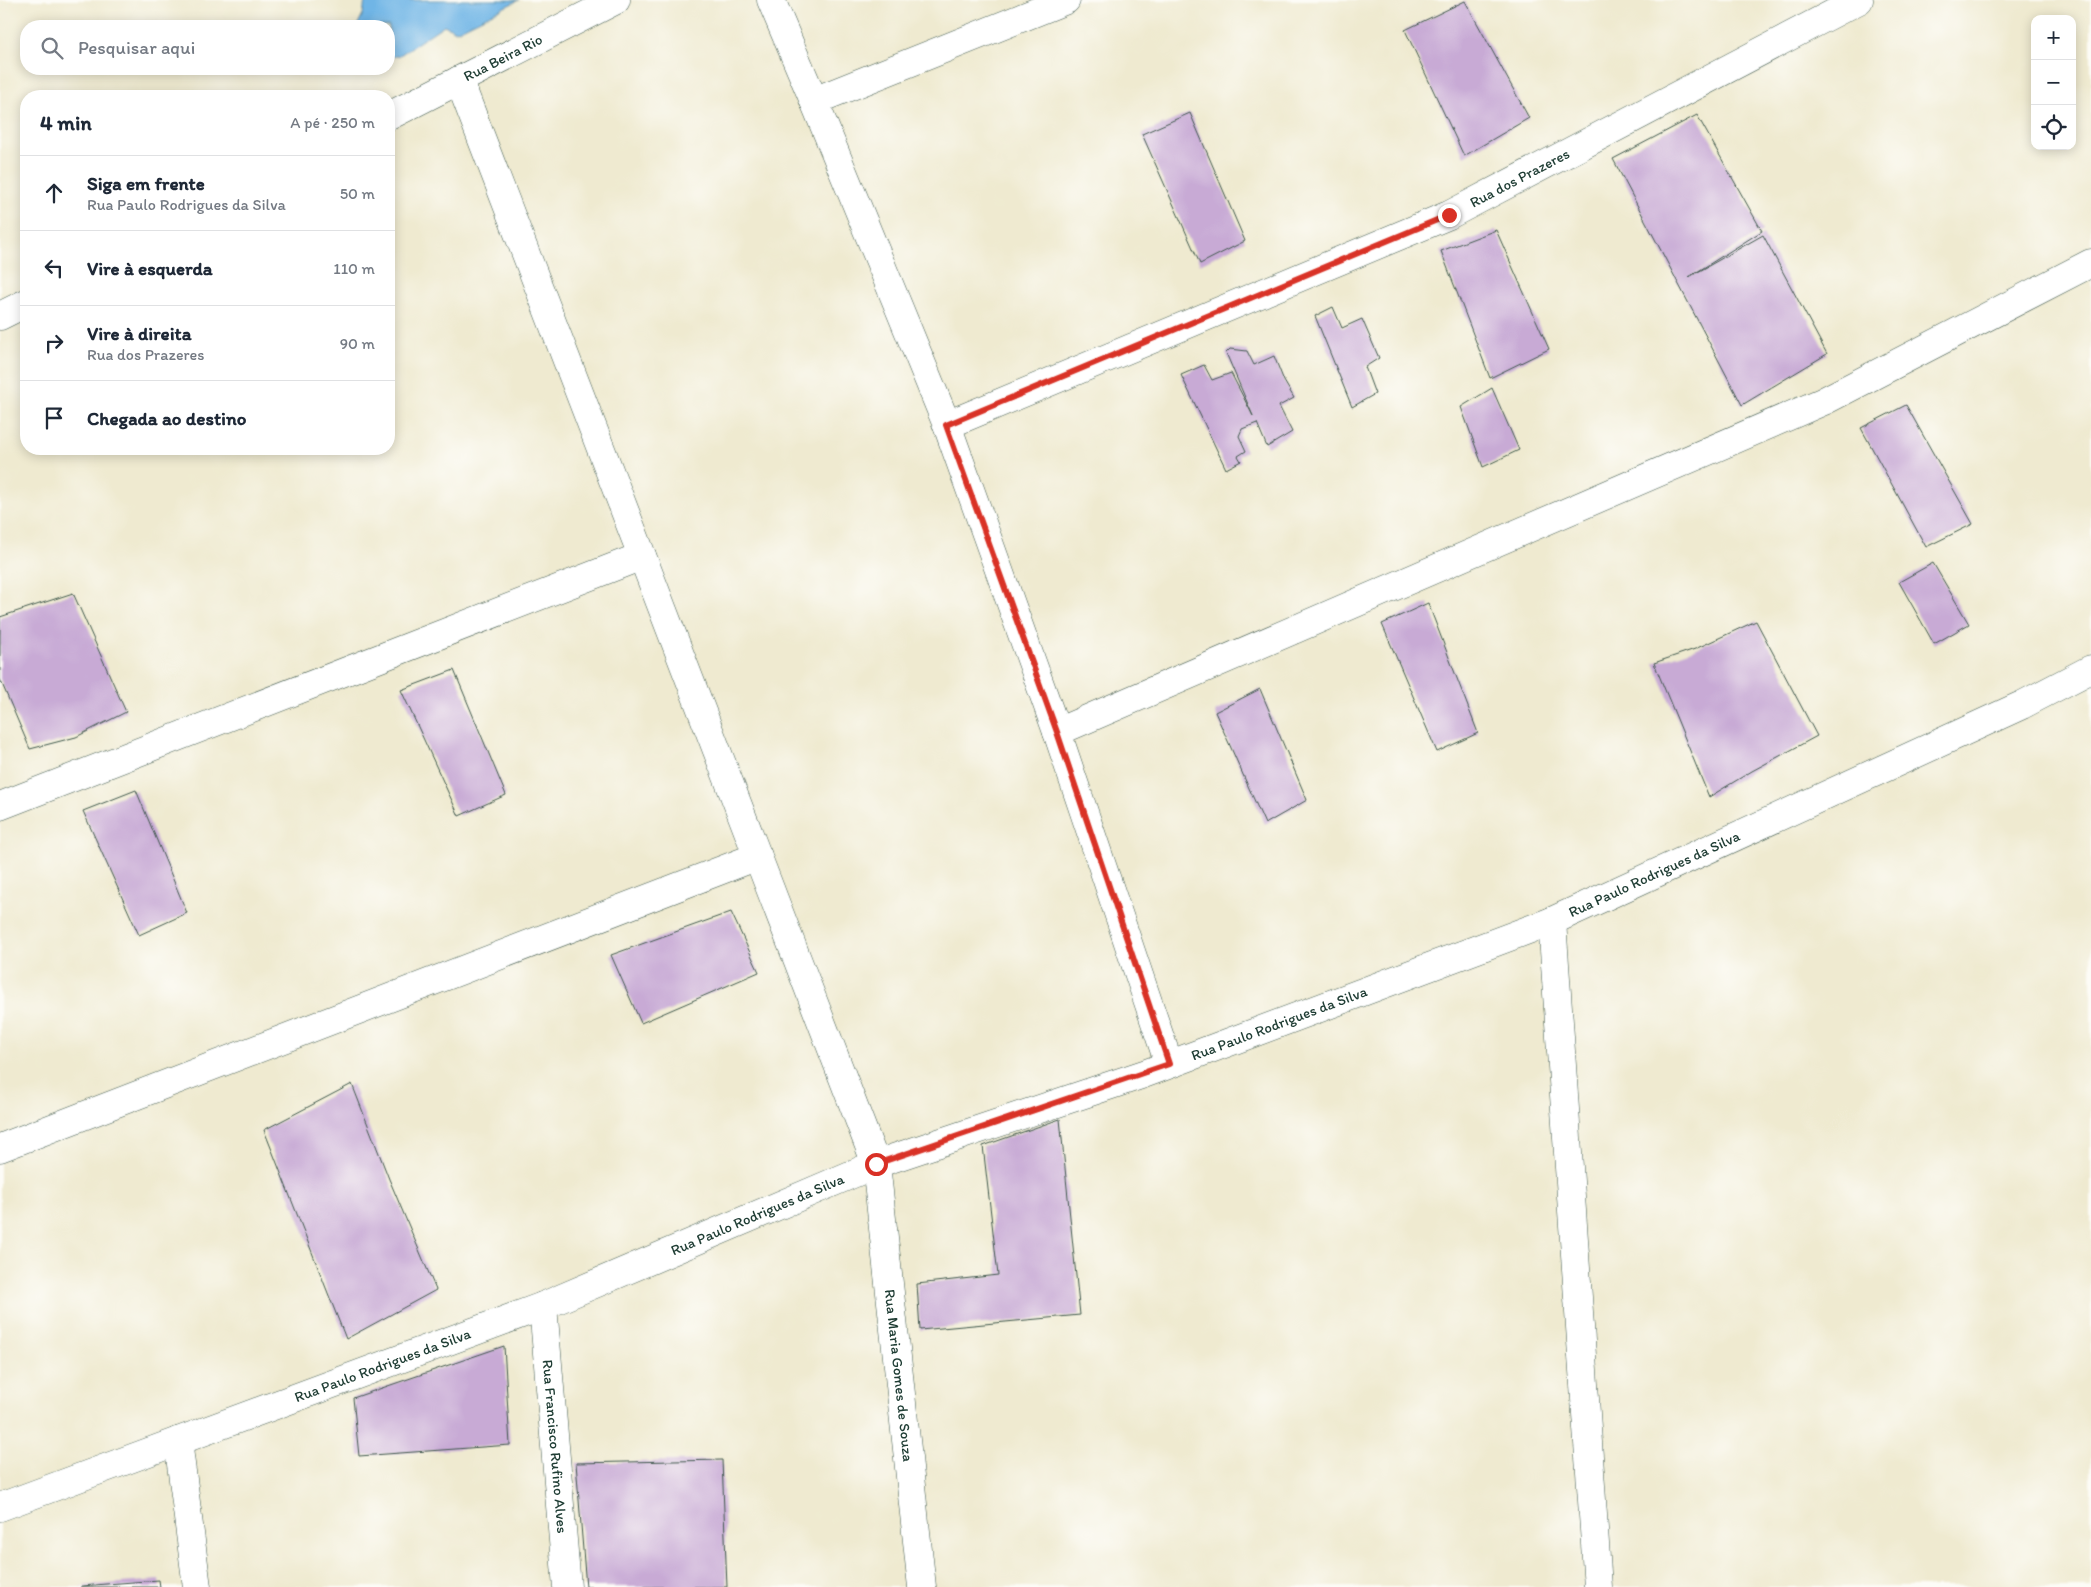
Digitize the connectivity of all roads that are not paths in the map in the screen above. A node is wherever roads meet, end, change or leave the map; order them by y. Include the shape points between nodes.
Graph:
1 (616, 0) edge
2 (771, 0) edge
3 (1066, 0) edge
4 (1860, 0) edge
5 (459, 80) junction
6 (814, 101) junction
7 (395, 113) edge
8 (2091, 263) edge
9 (20, 305) edge
10 (0, 316) edge
11 (946, 425) junction
12 (642, 556) junction
13 (2091, 669) edge
14 (1057, 732) junction
15 (0, 806) edge
16 (758, 856) junction
17 (1552, 921) junction
18 (1169, 1064) junction
19 (0, 1148) edge
20 (876, 1164) junction
21 (543, 1306) junction
22 (178, 1442) junction
23 (0, 1507) edge
24 (197, 1587) edge
25 (566, 1587) edge
26 (922, 1587) edge
27 (1598, 1587) edge

1 - 5 street, Rua Beira Rio
2 - 6 street
3 - 6 street
4 - 11 street, Rua dos Prazeres via 1449,215
5 - 7 street, Rua Beira Rio
5 - 12 street, Rua Maria Gomes de Souza
6 - 11 street
8 - 14 street via 1824,401
9 - 10 street
11 - 14 street
12 - 15 street
12 - 16 street, Rua Maria Gomes de Souza
13 - 17 street, Rua Paulo Rodrigues da Silva via 2022,705
14 - 18 street
16 - 19 street
16 - 20 street, Rua Maria Gomes de Souza
17 - 18 street, Rua Paulo Rodrigues da Silva
17 - 27 street
18 - 20 street, Rua Paulo Rodrigues da Silva
20 - 21 street, Rua Paulo Rodrigues da Silva
20 - 26 street, Rua Maria Gomes de Souza
21 - 22 street, Rua Paulo Rodrigues da Silva
21 - 25 street, Rua Francisco Rufino Alves
22 - 23 street, Rua Paulo Rodrigues da Silva
22 - 24 street

